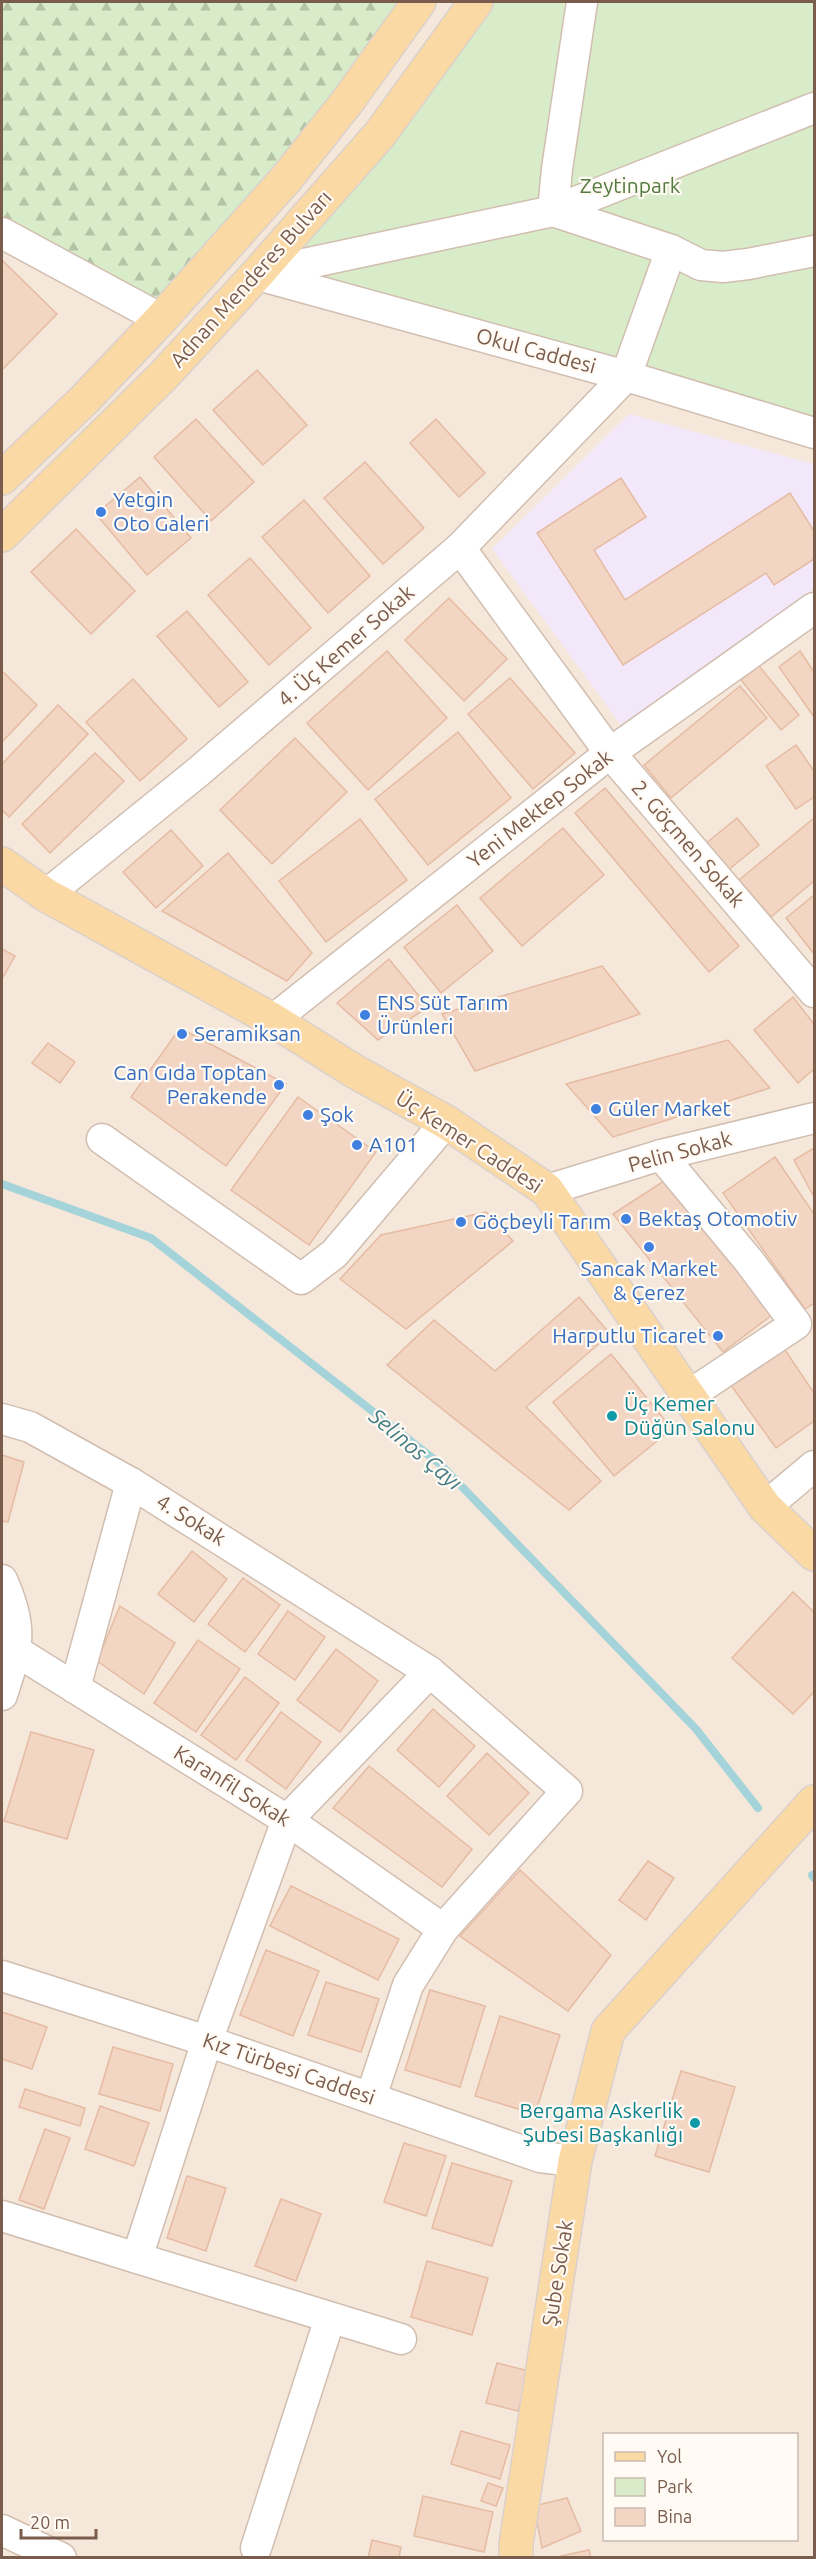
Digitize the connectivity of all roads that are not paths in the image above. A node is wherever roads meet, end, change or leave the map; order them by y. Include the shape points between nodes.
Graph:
1 (419, 2) edge
2 (476, 2) edge
3 (582, 2) edge
4 (814, 108) edge
5 (553, 211) junction
6 (2, 233) edge
7 (671, 250) junction
8 (814, 251) edge
9 (257, 274) junction
10 (161, 320) junction
11 (626, 376) junction
12 (814, 433) edge
13 (2, 478) edge
14 (2, 535) edge
15 (460, 548) junction
16 (814, 608) edge
17 (610, 753) junction
18 (2, 864) edge
19 (46, 895) junction
20 (814, 992) edge
21 (273, 1020) junction
22 (814, 1118) edge
23 (446, 1122) junction
24 (102, 1138) dead end
25 (662, 1155) junction
26 (547, 1190) junction
27 (688, 1396) junction
28 (2, 1419) edge
29 (814, 1466) edge
30 (131, 1484) junction
31 (765, 1507) junction
32 (814, 1554) edge
33 (2, 1580) edge
34 (16, 1651) junction
35 (430, 1672) junction
36 (75, 1688) junction
37 (2, 1695) edge
38 (814, 1802) edge
39 (287, 1820) junction
40 (443, 1929) junction
41 (2, 1977) edge
42 (207, 2041) junction
43 (372, 2097) junction
44 (575, 2161) junction
45 (2, 2216) edge
46 (137, 2258) junction
47 (330, 2318) junction
48 (401, 2339) dead end
49 (2, 2530) edge
50 (256, 2548) dead end
51 (61, 2558) edge
52 (516, 2558) edge

1 - 10 main road, Adnan Menderes Bulvarı via 286,179
2 - 9 main road, Adnan Menderes Bulvarı via 380,134
3 - 5 street
4 - 5 street
5 - 7 street
5 - 9 street
6 - 10 street
7 - 8 street via 701,265 723,267
7 - 11 street
9 - 11 street, Okul Caddesi
9 - 14 main road, Adnan Menderes Bulvarı via 164,375
10 - 13 main road, Adnan Menderes Bulvarı
11 - 12 street, Okul Caddesi
11 - 15 street, 4. Üç Kemer Sokak
15 - 17 street, 2. Göçmen Sokak
15 - 19 street, 4. Üç Kemer Sokak via 198,772
16 - 17 street, Yeni Mektep Sokak
17 - 20 street, 2. Göçmen Sokak
17 - 21 street, Yeni Mektep Sokak
18 - 19 main road, Üç Kemer Caddesi
19 - 21 main road, Üç Kemer Caddesi
21 - 23 main road, Üç Kemer Caddesi
22 - 25 street, Pelin Sokak
23 - 24 street via 334,1254 301,1279
23 - 26 main road, Üç Kemer Caddesi
25 - 26 street, Pelin Sokak
25 - 27 street via 796,1324
26 - 27 main road, Üç Kemer Caddesi
27 - 31 main road, Üç Kemer Caddesi
28 - 30 street via 30,1427
29 - 31 street
30 - 35 street, 4. Sokak
30 - 36 street, 4. Sokak
31 - 32 main road, Üç Kemer Caddesi
33 - 34 street via 16,1617
34 - 36 street, Karanfil Sokak
34 - 37 street
35 - 39 street
35 - 40 street, 4. Sokak via 567,1791
36 - 39 street, Karanfil Sokak
38 - 44 main road, Şube Sokak via 608,2031
39 - 40 street, Karanfil Sokak
39 - 42 street
40 - 43 street via 408,1985
41 - 42 street, Kız Türbesi Caddesi
42 - 43 street, Kız Türbesi Caddesi
42 - 46 street
43 - 44 street, Kız Türbesi Caddesi via 540,2157
44 - 52 main road, Şube Sokak
45 - 46 street
46 - 47 street
47 - 48 street
47 - 50 street
49 - 51 street

